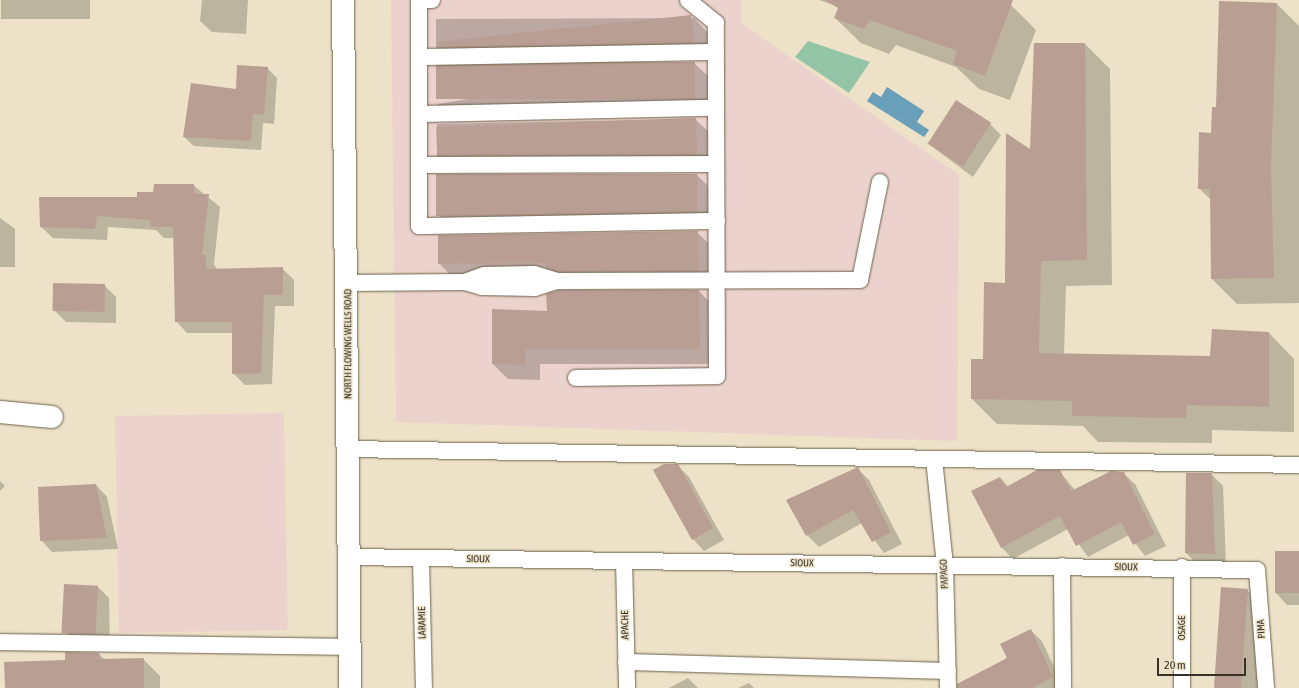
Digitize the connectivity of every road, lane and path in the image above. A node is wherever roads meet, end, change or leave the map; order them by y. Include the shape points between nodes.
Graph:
1 (343, 0) edge
2 (432, 0) edge
3 (688, 0) edge
4 (716, 52) junction
5 (419, 57) junction
6 (716, 108) junction
7 (419, 114) junction
8 (716, 164) junction
9 (419, 165) junction
10 (880, 182) dead end
11 (717, 221) junction
12 (717, 280) junction
13 (348, 283) junction
14 (576, 378) dead end
15 (0, 412) edge
16 (52, 417) dead end
17 (348, 449) junction
18 (934, 459) junction
19 (1299, 465) edge
20 (348, 557) junction
21 (421, 559) junction
22 (624, 561) junction
23 (945, 564) junction
24 (1062, 566) junction
25 (1182, 568) junction
26 (1257, 570) joint
27 (0, 642) edge
28 (349, 647) junction
29 (626, 662) junction
30 (948, 671) junction
31 (350, 688) edge
32 (424, 688) edge
33 (627, 688) edge
34 (948, 688) edge
35 (1063, 688) edge
36 (1182, 688) edge
37 (1266, 688) edge

1 - 13 main road, NORTH FLOWING WELLS ROAD
2 - 5 lane via 419,0
3 - 4 lane via 716,23
4 - 5 lane
4 - 6 lane
5 - 7 lane
6 - 7 lane
6 - 8 lane
7 - 9 lane
8 - 9 lane
8 - 11 lane
9 - 11 lane via 419,226
10 - 12 lane via 860,280
11 - 12 lane
12 - 13 lane via 557,281 534,274 484,275 465,282
12 - 14 lane via 717,376
13 - 17 main road, NORTH FLOWING WELLS ROAD
15 - 16 main road
17 - 18 lane
17 - 20 main road, NORTH FLOWING WELLS ROAD
18 - 19 lane via 1201,460
18 - 23 lane, PAPAGO
20 - 21 lane, SIOUX
20 - 28 main road, NORTH FLOWING WELLS ROAD
21 - 22 lane, SIOUX
21 - 32 lane, LARAMIE
22 - 23 lane, SIOUX
22 - 29 lane, APACHE
23 - 24 lane, SIOUX
23 - 30 lane, PAPAGO
24 - 25 lane, SIOUX
24 - 35 lane
25 - 26 lane, SIOUX
25 - 36 lane, OSAGE
26 - 37 lane, PIMA
27 - 28 lane
28 - 31 main road, NORTH FLOWING WELLS ROAD
29 - 30 lane
29 - 33 lane, APACHE
30 - 34 lane, PAPAGO

